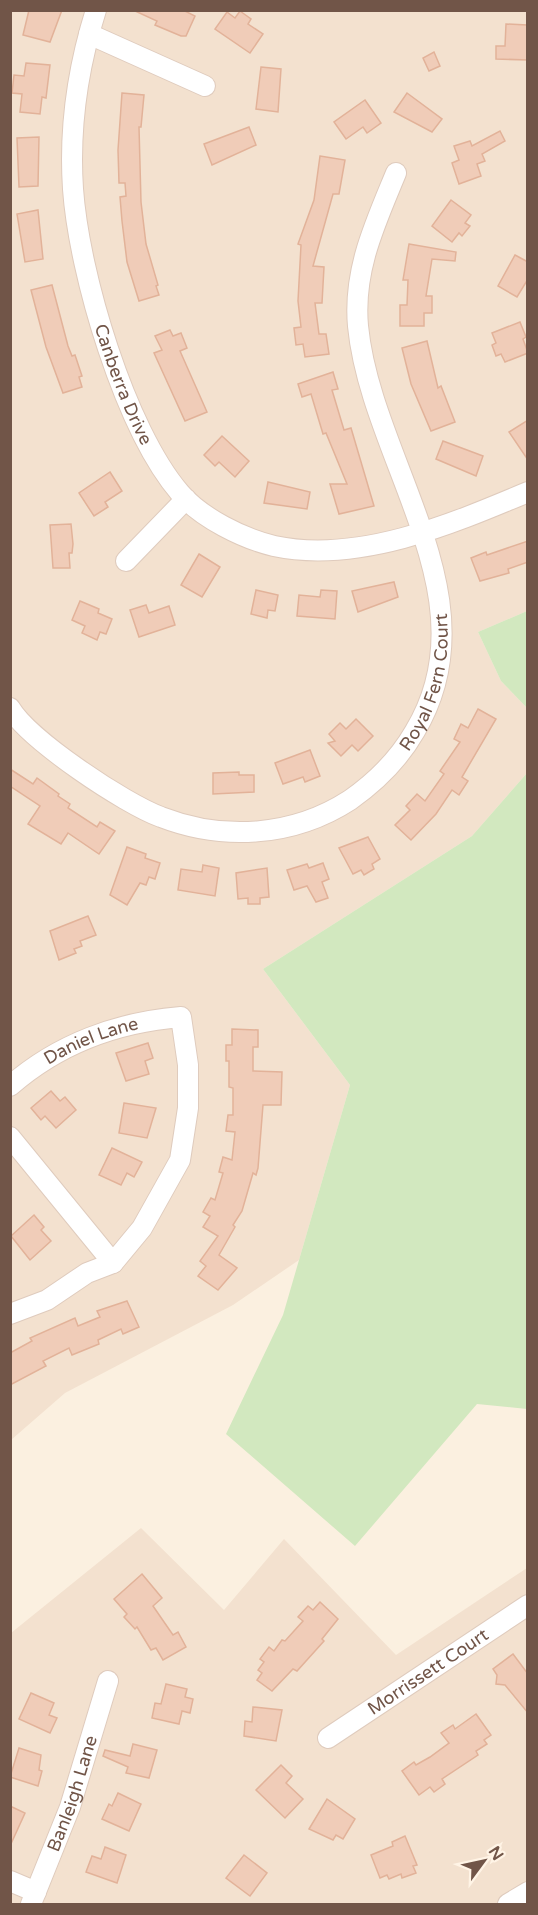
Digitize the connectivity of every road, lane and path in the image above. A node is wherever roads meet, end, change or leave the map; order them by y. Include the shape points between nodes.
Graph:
1 (96, 10) edge
2 (88, 34) junction
3 (205, 86) dead end
4 (396, 173) dead end
5 (528, 492) edge
6 (186, 498) junction
7 (422, 531) junction
8 (126, 561) dead end
9 (10, 708) edge
10 (10, 1086) edge
11 (10, 1137) edge
12 (113, 1263) junction
13 (10, 1314) edge
14 (528, 1605) edge
15 (108, 1681) dead end
16 (328, 1738) dead end
17 (10, 1881) edge
18 (528, 1892) edge
19 (34, 1898) edge
20 (508, 1905) edge

1 - 2 street, Canberra Drive
2 - 3 street
2 - 6 street, Canberra Drive via 79,76 73,158 73,190 87,273 107,345 138,422 152,451
4 - 7 street, Royal Fern Court via 363,255 358,323 378,411
5 - 7 street, Canberra Drive
6 - 7 street, Canberra Drive via 245,535 299,551 352,548
6 - 8 street
7 - 9 street, Royal Fern Court via 440,599 441,661 436,687 410,740 380,777 339,807 314,818 267,831 230,834 183,826 156,816 107,786 28,729
10 - 12 street, Daniel Lane via 72,1044 131,1024 181,1017 188,1065 188,1108 180,1160 142,1228
11 - 12 street
12 - 13 street via 87,1273 47,1300
14 - 16 street, Morrissett Court
15 - 19 street, Banleigh Lane via 69,1807
17 - 19 street
18 - 20 street

